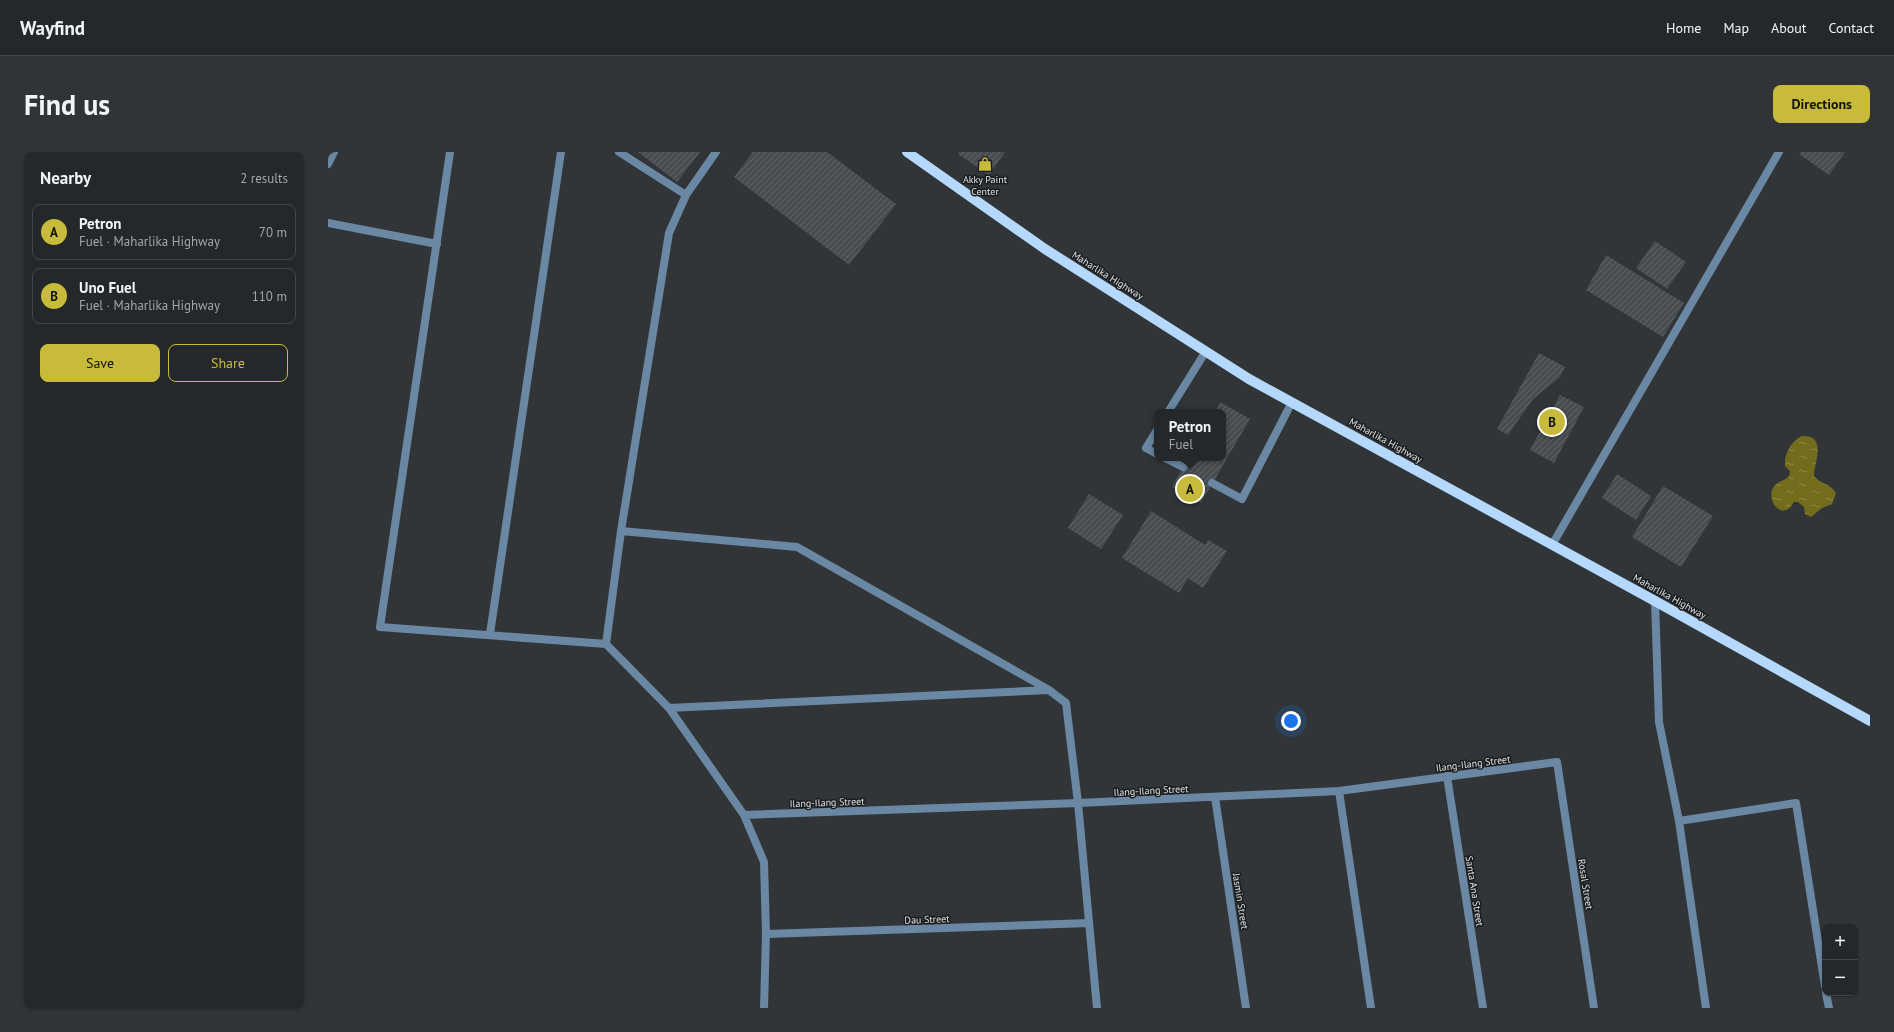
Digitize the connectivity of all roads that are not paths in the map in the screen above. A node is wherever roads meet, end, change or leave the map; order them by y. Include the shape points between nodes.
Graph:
1 (334, 152) edge
2 (450, 152) edge
3 (561, 152) edge
4 (620, 152) edge
5 (716, 152) edge
6 (907, 152) edge
7 (1779, 152) edge
8 (328, 164) edge
9 (686, 195) junction
10 (328, 223) edge
11 (437, 244) junction
12 (1206, 351) junction
13 (1292, 402) junction
14 (1170, 409) edge
15 (1154, 435) edge
16 (1154, 452) edge
17 (1171, 461) edge
18 (1183, 467) dead end
19 (1212, 483) dead end
20 (621, 532) junction
21 (1552, 545) junction
22 (1655, 601) junction
23 (490, 634) junction
24 (606, 644) junction
25 (1048, 690) junction
26 (669, 708) junction
27 (1870, 721) edge
28 (1557, 762) joint
29 (1447, 776) junction
30 (1339, 791) junction
31 (1215, 797) junction
32 (1078, 803) junction
33 (744, 815) junction
34 (1679, 821) junction
35 (1089, 923) junction
36 (766, 934) junction
37 (1822, 967) edge
38 (1826, 996) edge
39 (764, 1008) edge
40 (1097, 1008) edge
41 (1246, 1008) edge
42 (1371, 1008) edge
43 (1483, 1008) edge
44 (1594, 1008) edge
45 (1706, 1008) edge
46 (1828, 1008) edge

1 - 8 street
2 - 11 street
3 - 23 street
4 - 9 street
5 - 9 street
6 - 12 main road, Maharlika Highway via 1045,249
7 - 21 street
9 - 20 street via 669,233
10 - 11 street
11 - 23 street via 380,627
12 - 13 main road, Maharlika Highway via 1249,379
12 - 14 street
13 - 19 street via 1242,499
13 - 21 main road, Maharlika Highway
15 - 16 street via 1146,448
17 - 18 street
20 - 24 street
20 - 25 street via 797,547
21 - 22 main road, Maharlika Highway
22 - 27 main road, Maharlika Highway
22 - 34 street via 1659,722
23 - 24 street
24 - 26 street
25 - 26 street
25 - 32 street via 1066,703
26 - 33 street
28 - 29 street, Ilang-Ilang Street
28 - 44 street, Rosal Street
29 - 30 street, Ilang-Ilang Street
29 - 43 street, Santa Ana Street
30 - 31 street, Ilang-Ilang Street
30 - 42 street
31 - 32 street, Ilang-Ilang Street
31 - 41 street, Jasmin Street
32 - 33 street, Ilang-Ilang Street
32 - 35 street
33 - 36 street via 764,862
34 - 37 street via 1796,803
34 - 45 street
35 - 36 street, Dau Street
35 - 40 street
36 - 39 street
38 - 46 street

